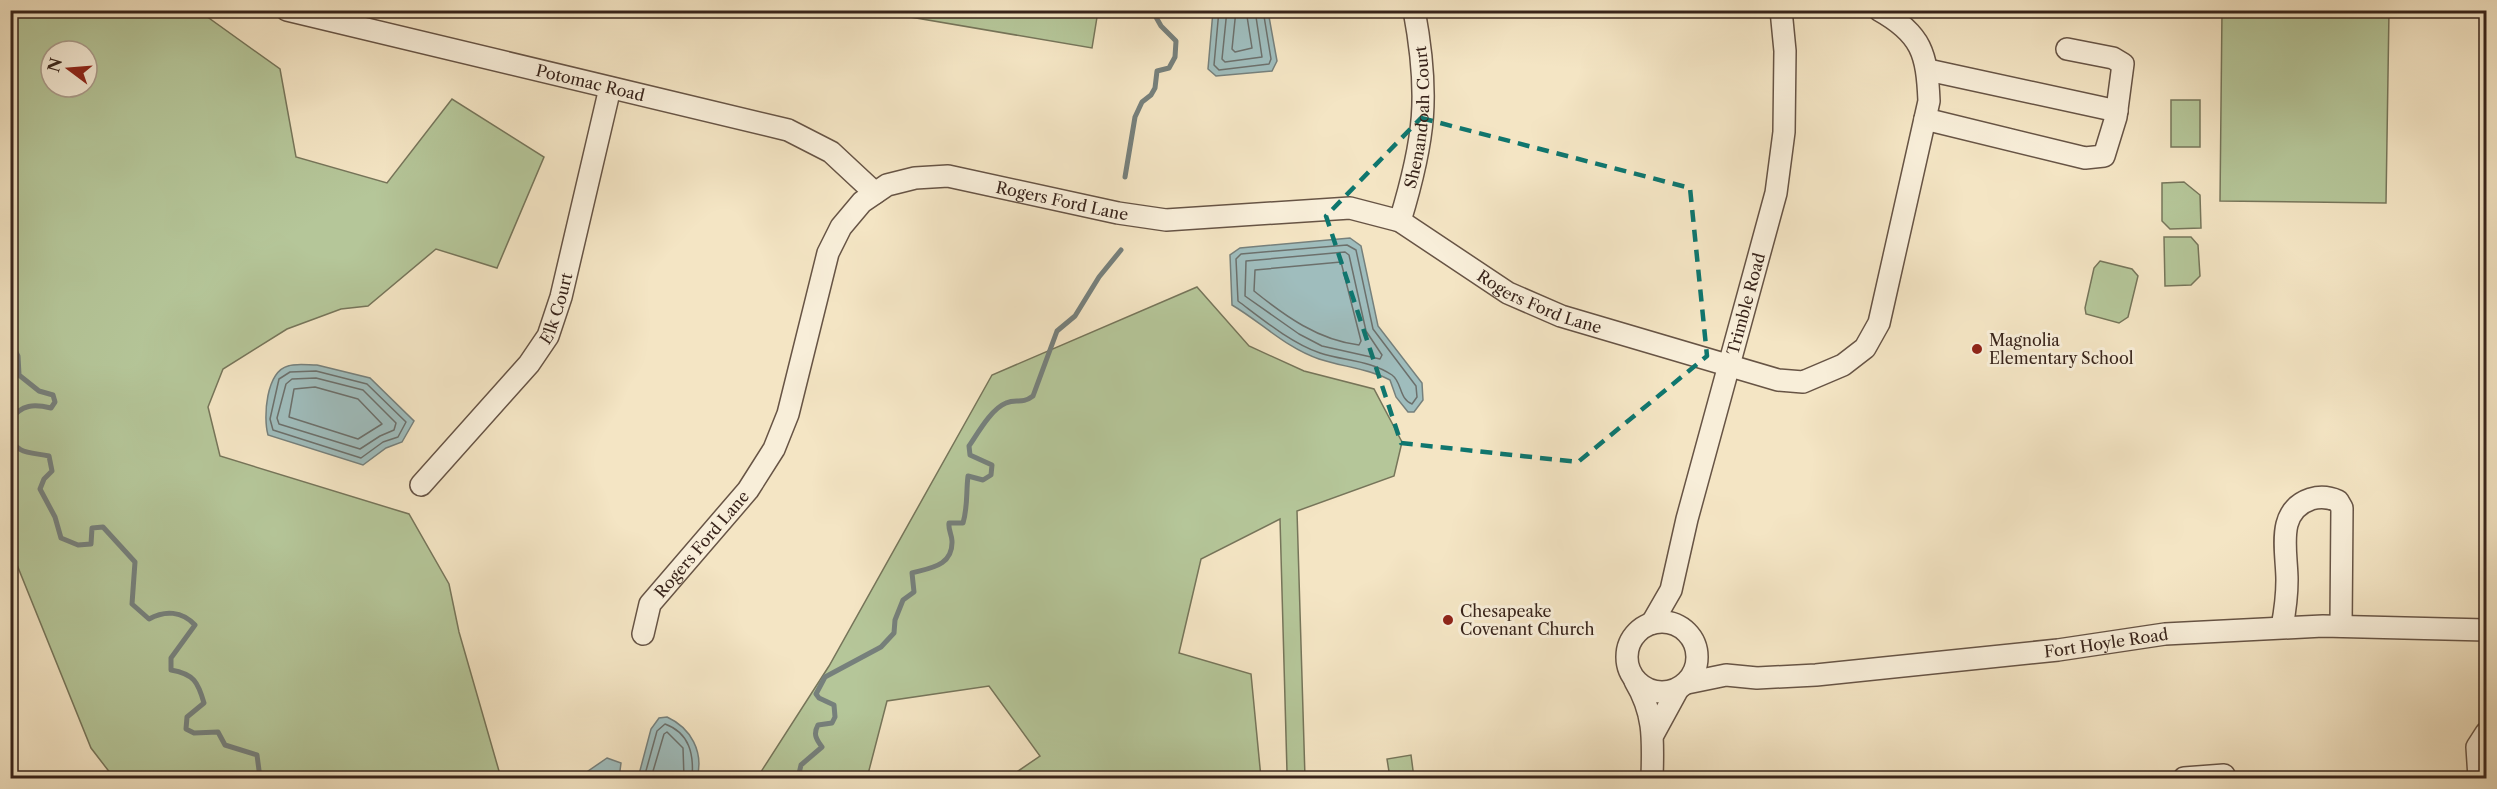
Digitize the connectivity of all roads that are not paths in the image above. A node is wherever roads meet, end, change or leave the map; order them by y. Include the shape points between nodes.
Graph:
1 (287, 10) edge
2 (1414, 10) edge
3 (1781, 10) edge
4 (1879, 10) edge
5 (2067, 49) dead end
6 (1928, 70) junction
7 (610, 88) junction
8 (2117, 111) junction
9 (1925, 119) junction
10 (875, 193) junction
11 (1400, 221) junction
12 (1729, 367) junction
13 (421, 485) dead end
14 (1671, 590) junction
15 (1652, 623) junction
16 (2341, 626) junction
17 (2283, 627) junction
18 (2465, 629) junction
19 (1685, 630) junction
20 (2487, 630) edge
21 (643, 634) dead end
22 (2487, 637) edge
23 (1697, 650) junction
24 (1726, 675) junction
25 (1635, 681) junction
26 (1682, 686) junction
27 (1654, 733) junction
28 (2487, 733) edge
29 (2224, 775) dead end
30 (1652, 778) edge
31 (2184, 778) edge
32 (2479, 778) edge

1 - 7 street, Potomac Road
2 - 11 street, Shenandoah Court via 1422,53 1423,132
3 - 12 street, Trimble Road via 1784,132 1776,193
4 - 6 street, Rogers Ford Lane via 1903,23 1917,41
5 - 8 street via 2113,58 2124,64
6 - 8 street
6 - 9 street, Rogers Ford Lane
7 - 10 street, Potomac Road via 788,130 831,152
7 - 13 street, Elk Court via 561,297 548,336 529,364
8 - 9 street via 2104,156 2085,158
9 - 12 street, Rogers Ford Lane via 1880,323 1865,348 1843,365 1803,382 1778,380
10 - 11 street, Rogers Ford Lane via 915,178 948,176 1166,220 1350,208
10 - 21 street, Rogers Ford Lane via 841,227 828,253 788,414 774,449 748,490 650,604
11 - 12 street, Rogers Ford Lane via 1508,293 1562,316
12 - 14 street, Trimble Road
14 - 15 street, Trimble Road
14 - 19 street
15 - 19 street via 1664,622
15 - 25 street via 1633,636 1628,647 1628,670
16 - 17 street, Fort Hoyle Road
16 - 17 street via 2342,508 2338,501 2325,497 2302,502 2288,520
16 - 18 street, Fort Hoyle Road
17 - 24 street, Fort Hoyle Road via 2165,634 2058,650 1816,675
18 - 20 street, Fort Hoyle Road
18 - 22 street
19 - 23 street
23 - 24 street via 1715,661
23 - 26 street via 1697,662
24 - 26 street, Fort Hoyle Road
25 - 26 street via 1655,692
25 - 27 street via 1647,701
26 - 27 street
27 - 30 street
28 - 32 street via 2477,747
29 - 31 street

